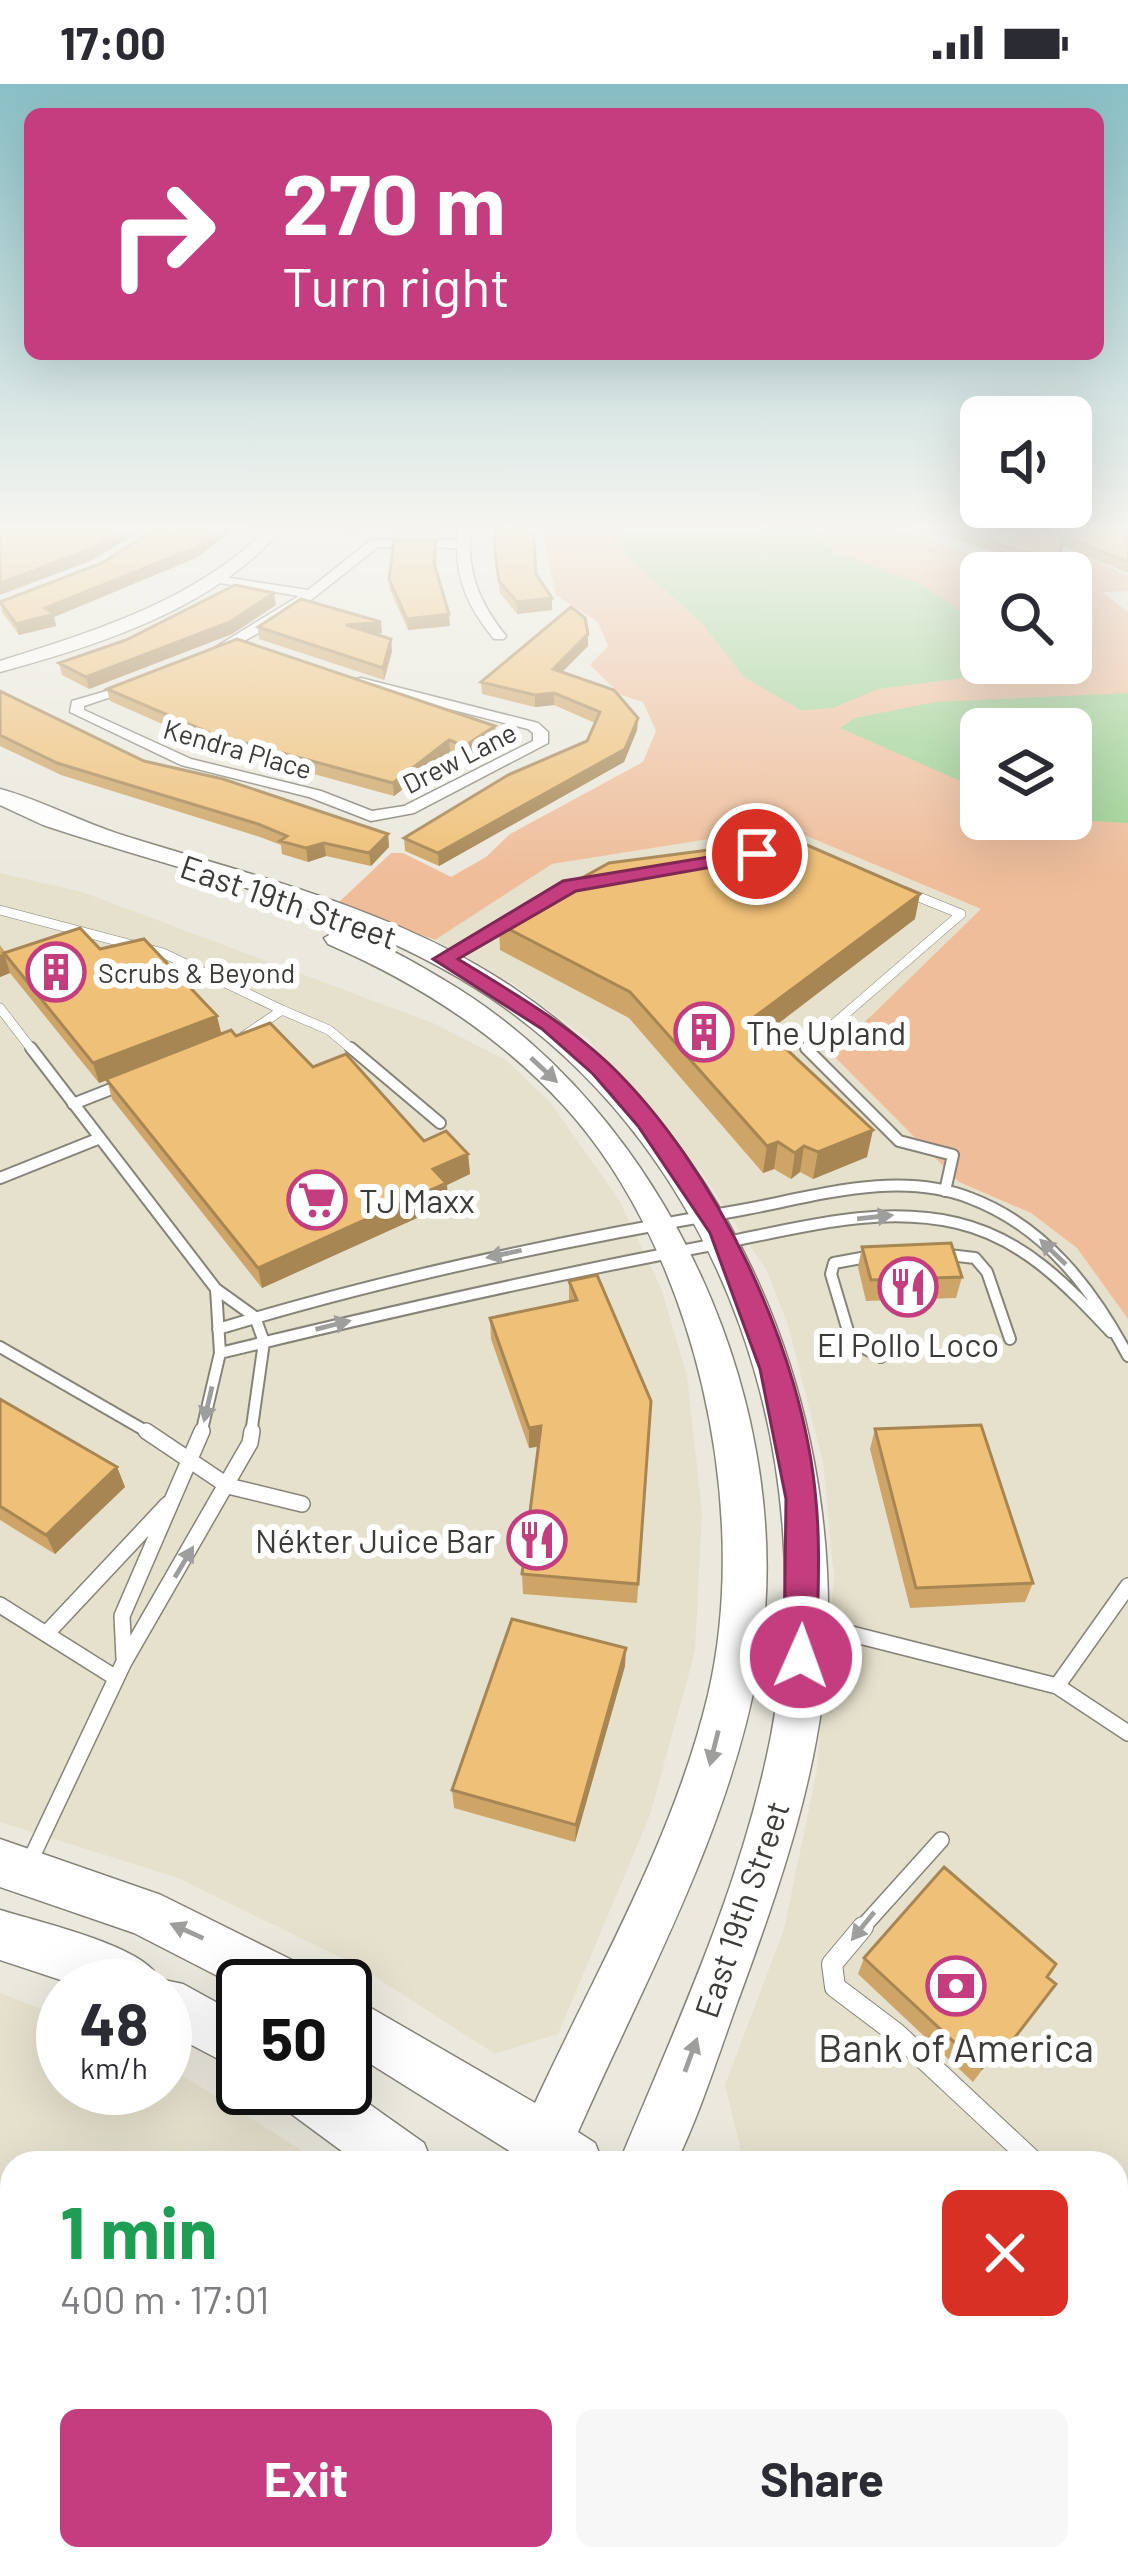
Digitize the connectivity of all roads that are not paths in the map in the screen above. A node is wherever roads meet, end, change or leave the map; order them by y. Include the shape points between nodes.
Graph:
1 (68, 643) edge
2 (234, 643) edge
3 (246, 643) edge
4 (262, 648) edge
5 (189, 663) edge
6 (0, 667) edge
7 (157, 676) edge
8 (343, 677) edge
9 (0, 796) edge
10 (391, 816) joint
11 (0, 823) edge
12 (900, 890) edge
13 (0, 910) edge
14 (520, 915) edge
15 (443, 959) junction
16 (0, 1008) edge
17 (282, 1010) junction
18 (241, 1038) edge
19 (136, 1079) edge
20 (74, 1104) junction
21 (440, 1123) dead end
22 (100, 1138) junction
23 (0, 1178) edge
24 (945, 1191) junction
25 (720, 1229) junction
26 (665, 1239) junction
27 (914, 1255) edge
28 (891, 1256) edge
29 (216, 1288) junction
30 (255, 1317) junction
31 (218, 1329) junction
32 (1010, 1340) dead end
33 (265, 1342) junction
34 (0, 1347) edge
35 (1125, 1350) edge
36 (220, 1353) junction
37 (881, 1358) dead end
38 (194, 1458) junction
39 (228, 1486) junction
40 (177, 1494) junction
41 (302, 1504) dead end
42 (1128, 1586) edge
43 (0, 1605) edge
44 (803, 1621) junction
45 (46, 1634) junction
46 (120, 1670) junction
47 (1057, 1686) junction
48 (1128, 1732) edge
49 (941, 1840) dead end
50 (13, 1866) edge
51 (0, 1935) edge
52 (73, 1959) edge
53 (237, 1959) edge
54 (372, 2037) edge
55 (338, 2115) edge
56 (388, 2151) edge
57 (544, 2151) edge
58 (554, 2151) edge
59 (652, 2151) edge
60 (1022, 2151) edge

1 - 6 street
2 - 5 street
3 - 4 street
7 - 10 street, Kendra Place via 76,704 77,712 186,763
8 - 10 street, Drew Lane via 542,732 540,743
9 - 15 main road, East 19th Street via 377,928
11 -> 26 main road, East 19th Street via 284,917 417,976 560,1085 604,1134
12 - 24 lane via 961,914 806,1048 899,1142 953,1155
13 - 17 lane via 163,953
14 - 15 lane
15 - 25 main road, East 19th Street via 549,1024 601,1069
16 - 20 lane
17 - 18 lane
17 - 21 lane via 329,1030
19 - 20 lane
20 - 22 lane
22 - 23 lane
22 - 29 lane
24 - 25 lane via 875,1188
35 -> 24 lane via 1101,1303 1023,1225
25 - 26 lane
25 - 26 lane
25 -> 35 lane via 880,1214 967,1224 1030,1251
25 - 44 main road, East 19th Street via 774,1369 801,1499
26 -> 30 lane via 324,1294
33 -> 26 lane
26 -> 58 main road, East 19th Street via 713,1368 742,1508 745,1600 701,1798
27 - 32 lane via 975,1258
28 - 37 lane via 848,1257 833,1262 831,1274 851,1342
29 - 30 lane
29 - 31 lane
30 - 31 lane
30 - 33 lane
31 - 36 lane
33 - 36 lane
33 - 39 lane via 250,1443
34 - 38 lane
36 -> 38 lane
38 - 39 lane
38 - 40 lane
39 - 41 lane
46 -> 39 lane
40 - 45 lane
40 - 46 lane via 122,1616
42 - 47 lane
43 - 45 lane
44 - 47 lane
59 -> 44 main road, East 19th Street via 771,1838 795,1728
45 - 46 lane
46 - 50 lane
47 - 48 lane
49 -> 60 lane via 832,1964 835,1987
53 -> 50 main road via 144,1912
51 - 52 main road
54 - 57 main road
55 - 56 main road

